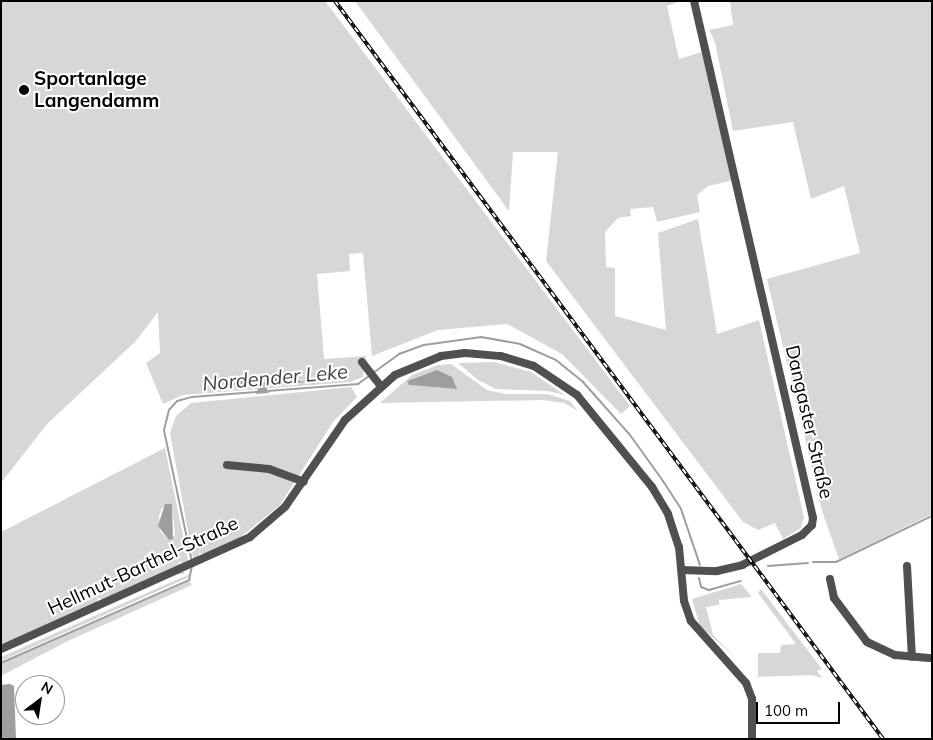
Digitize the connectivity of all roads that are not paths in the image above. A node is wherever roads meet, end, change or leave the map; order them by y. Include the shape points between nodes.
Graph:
1 (694, 1) edge
2 (362, 362) dead end
3 (381, 386) junction
4 (227, 465) dead end
5 (304, 482) junction
6 (907, 566) dead end
7 (682, 570) junction
8 (830, 579) dead end
9 (1, 649) edge
10 (912, 657) junction
11 (932, 658) edge
12 (752, 739) edge

1 - 7 street, Dangaster Straße via 813,518 812,525 802,535 742,565 707,571
2 - 3 street
3 - 5 street, Hellmut-Barthel-Straße via 345,420
3 - 7 street, Hellmut-Barthel-Straße via 413,366 465,353 517,360 549,374 577,395 652,487 668,514 679,547
4 - 5 street via 269,468
5 - 9 street, Hellmut-Barthel-Straße via 285,507 261,528 199,562
6 - 10 street
7 - 12 street via 684,601 691,621 746,683 752,706
8 - 10 street via 834,598 867,642 880,651
10 - 11 street

